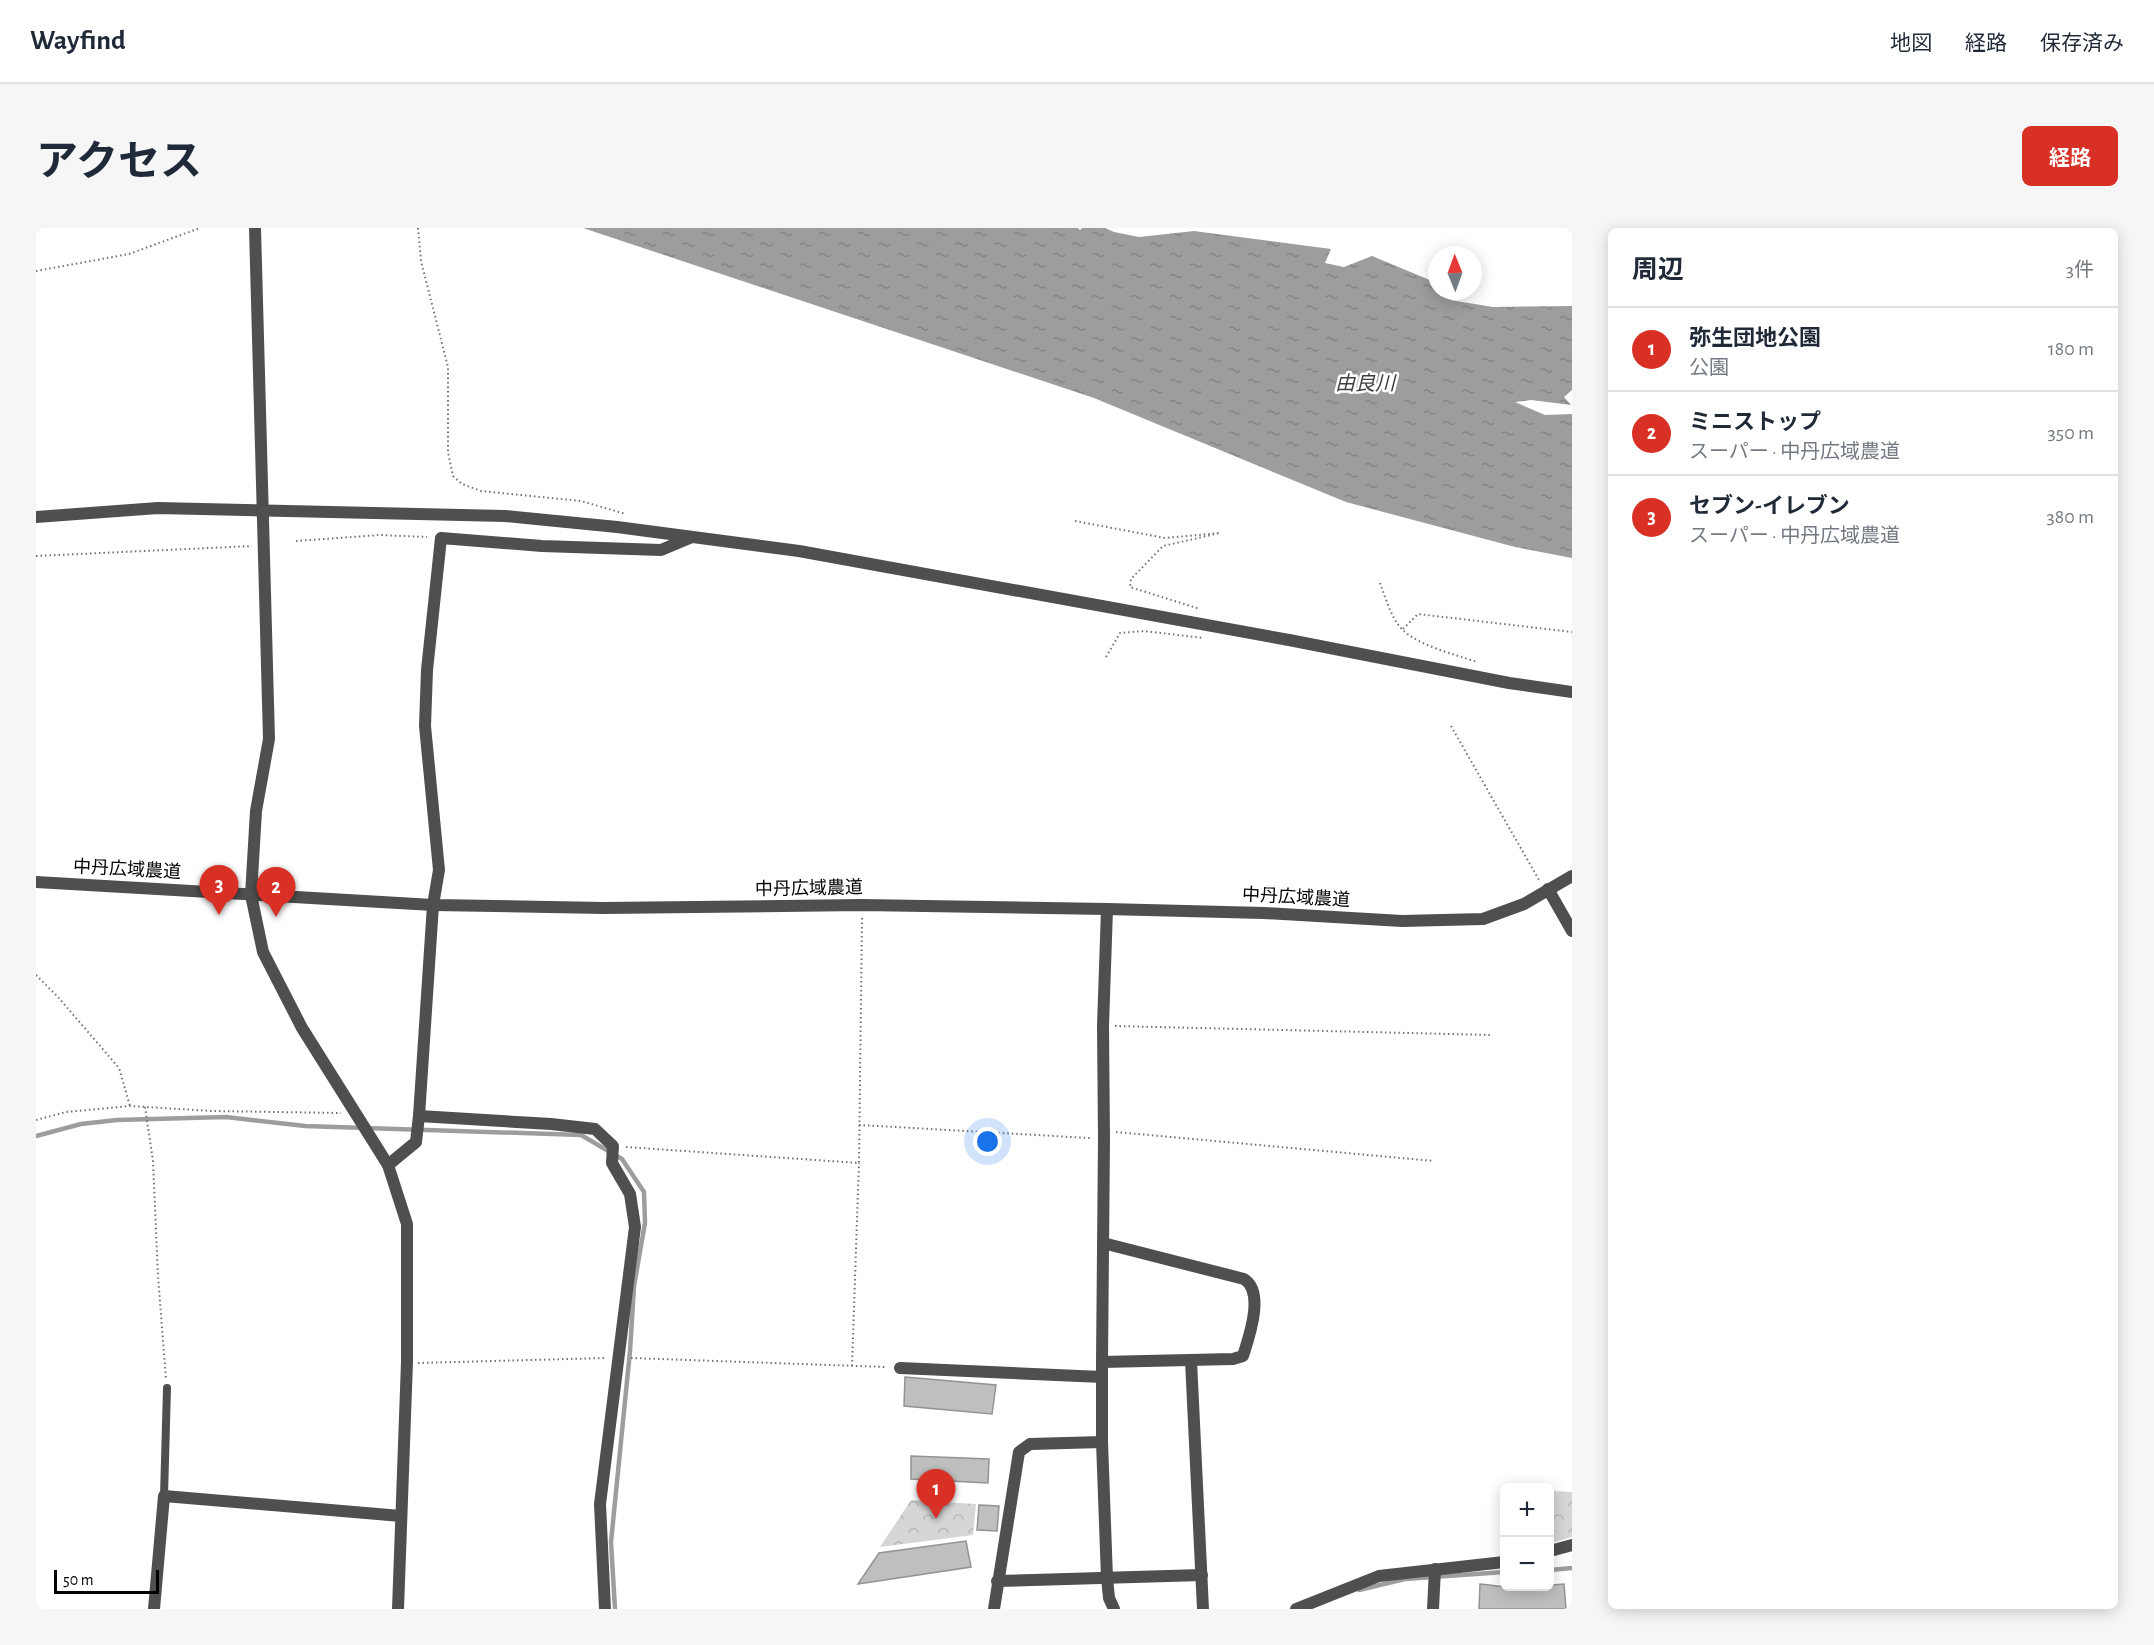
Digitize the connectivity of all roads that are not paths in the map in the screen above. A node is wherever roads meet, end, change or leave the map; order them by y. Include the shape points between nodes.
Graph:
1 (255, 228) edge
2 (264, 508) junction
3 (36, 517) edge
4 (694, 537) junction
5 (1572, 692) edge
6 (1572, 876) edge
7 (36, 882) edge
8 (1548, 889) junction
9 (251, 895) junction
10 (434, 905) junction
11 (1107, 909) junction
12 (1572, 931) edge
13 (419, 1116) junction
14 (388, 1165) junction
15 (1103, 1243) junction
16 (1191, 1361) junction
17 (1102, 1362) junction
18 (900, 1368) road end
19 (1102, 1377) junction
20 (167, 1388) road end
21 (1102, 1442) junction
22 (164, 1496) junction
23 (401, 1516) junction
24 (1572, 1545) edge
25 (1554, 1550) edge
26 (1500, 1562) edge
27 (1435, 1569) junction
28 (1202, 1575) junction
29 (1107, 1578) junction
30 (998, 1581) junction
31 (154, 1609) edge
32 (398, 1609) edge
33 (605, 1609) edge
34 (994, 1609) edge
35 (1114, 1609) edge
36 (1203, 1609) edge
37 (1296, 1609) edge
38 (1433, 1609) edge

1 - 2 street
2 - 3 street via 158,508
2 - 4 street via 505,516
2 - 9 street via 269,739 256,811
4 - 5 street via 834,557
4 - 10 street via 661,550 441,538 426,670 425,726 439,870
6 - 8 street, 中丹広域農道
7 - 9 street, 中丹広域農道
8 - 11 street, 中丹広域農道 via 1524,904 1483,919 1402,921
8 - 12 street
9 - 10 street, 中丹広域農道
9 - 14 street via 263,952 302,1028
10 - 11 street, 中丹広域農道
10 - 13 street
11 - 15 street
13 - 14 street via 416,1143
13 - 33 street via 595,1129 613,1146 612,1163 630,1194 635,1227 600,1504
14 - 23 street via 407,1224
15 - 16 street via 1250,1282 1254,1316 1243,1356
15 - 17 street
16 - 17 street
16 - 28 street
17 - 19 street
18 - 19 street
19 - 21 street
20 - 22 lane
21 - 29 street
21 - 30 street via 1030,1443 1019,1452
22 - 23 street
22 - 31 street
23 - 32 street
24 - 25 street
26 - 27 street
27 - 37 street via 1379,1576
27 - 38 street
28 - 29 street
28 - 36 street
29 - 30 street
29 - 35 street
30 - 34 street

